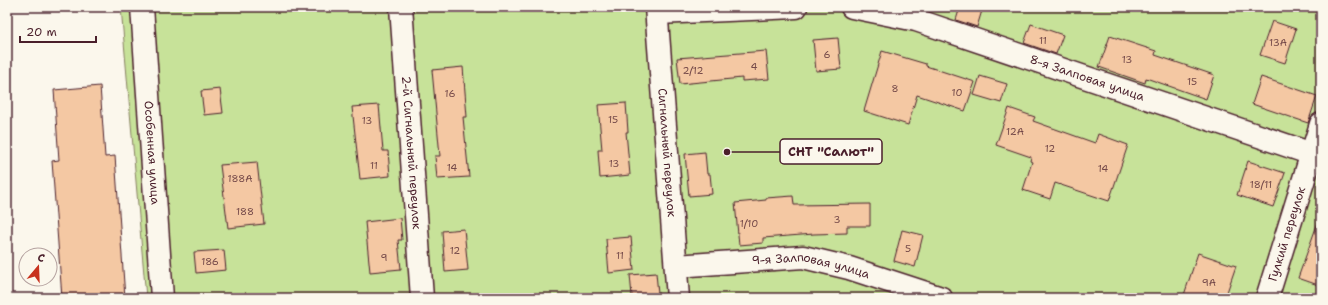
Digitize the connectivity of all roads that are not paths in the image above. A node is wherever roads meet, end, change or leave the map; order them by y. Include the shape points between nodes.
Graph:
1 (142, 7) edge
2 (401, 7) edge
3 (796, 7) edge
4 (852, 7) edge
5 (657, 10) edge
6 (1321, 124) edge
7 (1316, 155) edge
8 (676, 266) junction
9 (162, 298) edge
10 (422, 298) edge
11 (678, 298) edge
12 (941, 298) edge
13 (1267, 298) edge

1 - 9 street, Особенная улица
2 - 10 street, 2-й Сигнальный переулок
3 - 5 street
4 - 7 street, 8-я Залповая улица via 916,20
5 - 8 street, Сигнальный переулок
6 - 7 street, Гулкий переулок
7 - 13 street, Гулкий переулок
8 - 11 street, Сигнальный переулок
8 - 12 street, 9-я Залповая улица via 803,257 849,268

